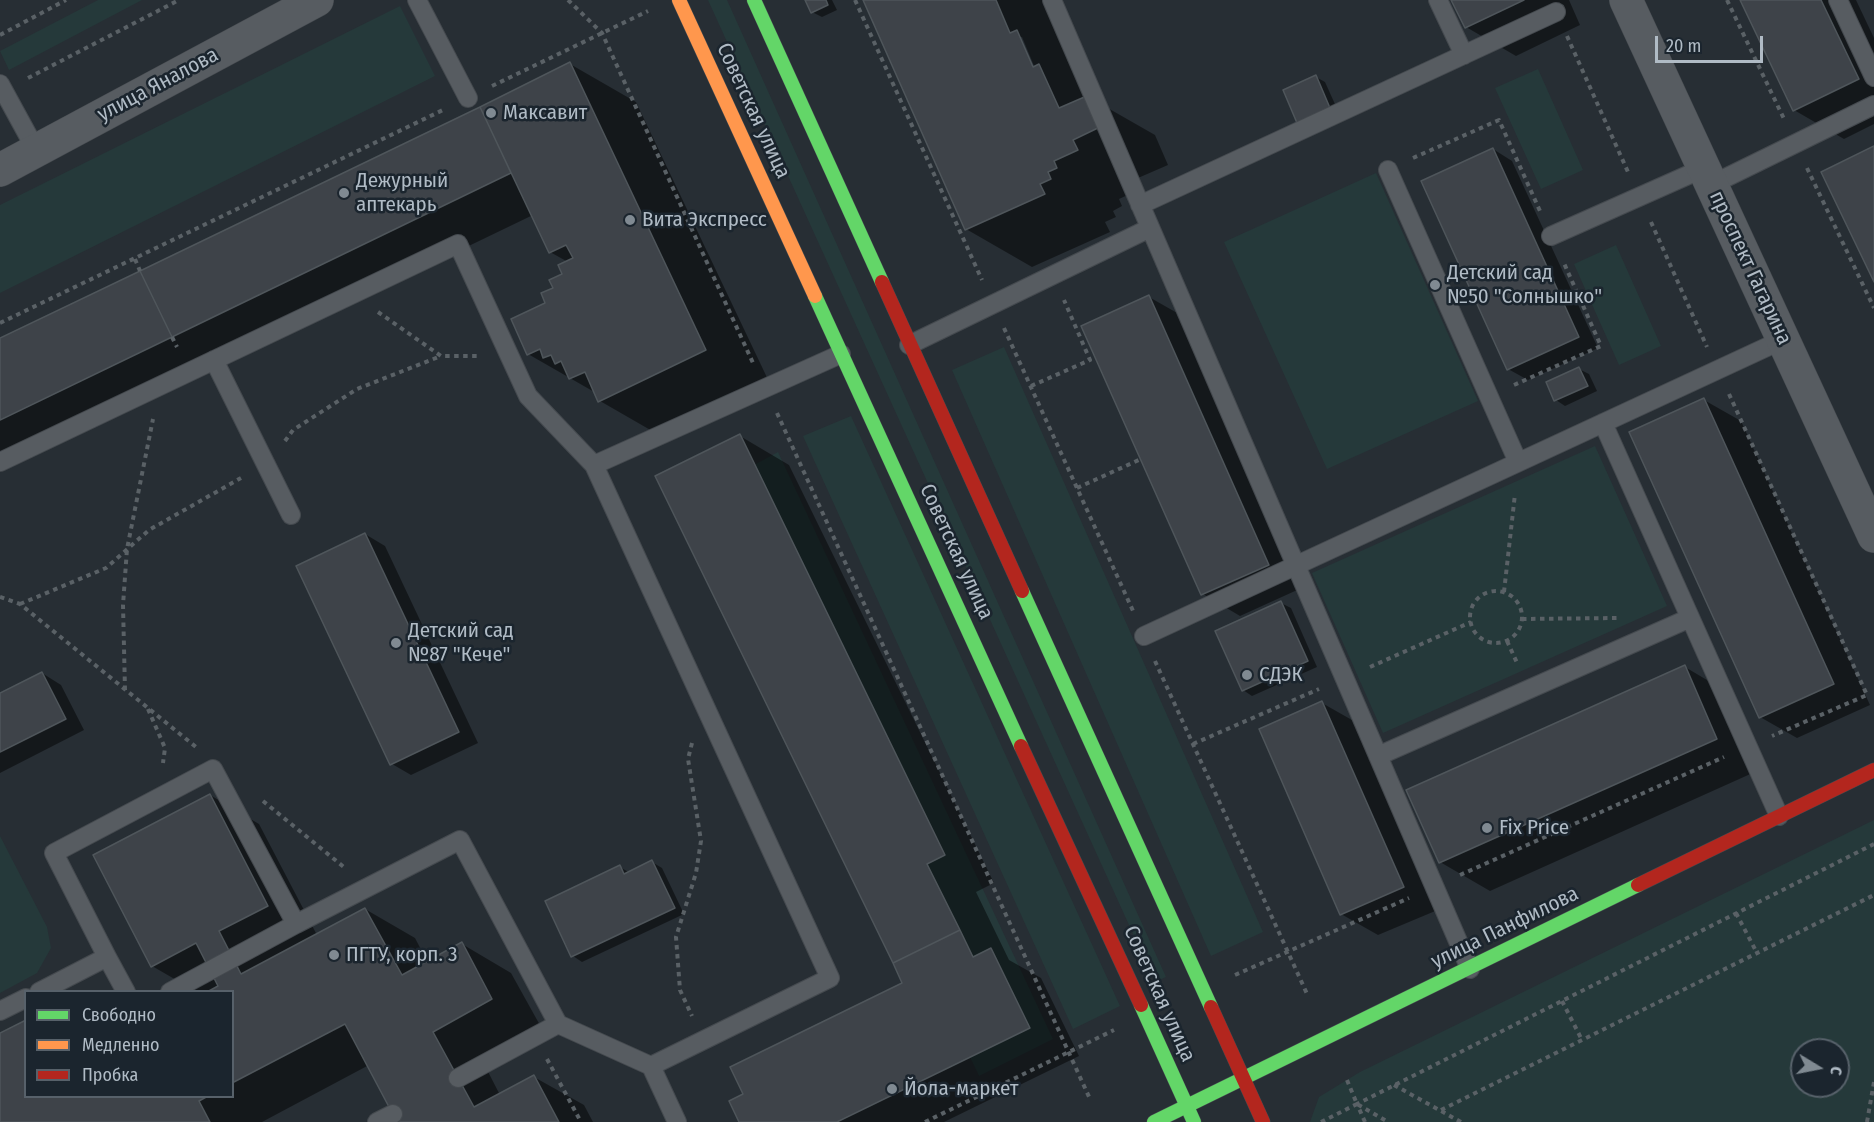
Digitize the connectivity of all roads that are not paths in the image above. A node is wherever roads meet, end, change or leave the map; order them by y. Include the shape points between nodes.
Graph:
1 (417, 0) edge
2 (679, 0) edge
3 (754, 0) edge
4 (1052, 0) edge
5 (1438, 0) edge
6 (1626, 0) edge
7 (1838, 0) edge
8 (303, 3) edge
9 (1556, 12) dead end
10 (1464, 55) junction
11 (1874, 77) edge
12 (2, 87) edge
13 (468, 98) road end
14 (1874, 105) edge
15 (36, 150) junction
16 (0, 170) edge
17 (1388, 170) road end
18 (1707, 176) junction
19 (1140, 205) junction
20 (1150, 228) junction
21 (1551, 236) road end
22 (1782, 340) junction
23 (909, 345) junction
24 (841, 354) junction
25 (214, 360) junction
26 (1603, 423) junction
27 (0, 462) edge
28 (1518, 462) junction
29 (594, 465) junction
30 (291, 515) dead end
31 (1874, 536) edge
32 (1296, 565) junction
33 (1690, 618) junction
34 (1144, 636) road end
35 (1378, 756) junction
36 (1874, 770) edge
37 (1779, 816) junction
38 (296, 924) junction
39 (107, 957) junction
40 (1470, 969) junction
41 (43, 990) edge
42 (125, 990) edge
43 (174, 990) edge
44 (24, 999) edge
45 (0, 1011) edge
46 (558, 1024) junction
47 (651, 1066) junction
48 (458, 1078) dead end
49 (1244, 1080) junction
50 (1187, 1106) junction
51 (677, 1122) edge
52 (1154, 1122) edge
53 (1194, 1122) edge
54 (1263, 1122) edge

1 - 13 lane
2 - 24 main road, Советская улица
3 - 23 main road, Советская улица
4 - 19 lane
5 - 10 lane
6 - 18 street, проспект Гагарина
7 - 11 lane
8 - 15 street, улица Яналова
9 - 10 lane
10 - 19 lane
12 - 15 lane
14 - 18 lane
15 - 16 street, улица Яналова
17 - 28 lane
18 - 21 lane
18 - 22 street, проспект Гагарина
19 - 20 lane
20 - 23 lane
20 - 32 lane
22 - 26 lane
22 - 31 street, проспект Гагарина
23 - 49 main road, Советская улица
24 - 29 lane
24 - 50 main road, Советская улица
25 - 27 lane
25 - 29 lane via 458,244 528,396
25 - 30 lane
26 - 28 lane
26 - 33 lane
28 - 32 lane
29 - 47 lane via 830,978
32 - 34 lane
32 - 35 lane
33 - 35 lane
33 - 37 lane
35 - 40 lane
36 - 37 main road, улица Панфилова
37 - 40 main road, улица Панфилова
38 - 39 lane via 213,769 54,853
38 - 43 lane
38 - 46 lane via 460,840
39 - 41 lane
39 - 42 lane
40 - 49 main road, улица Панфилова
44 - 45 lane
46 - 47 lane
46 - 48 lane
47 - 51 lane
49 - 50 main road, улица Панфилова
49 - 54 main road, Советская улица
50 - 52 main road, улица Панфилова
50 - 53 main road, Советская улица

